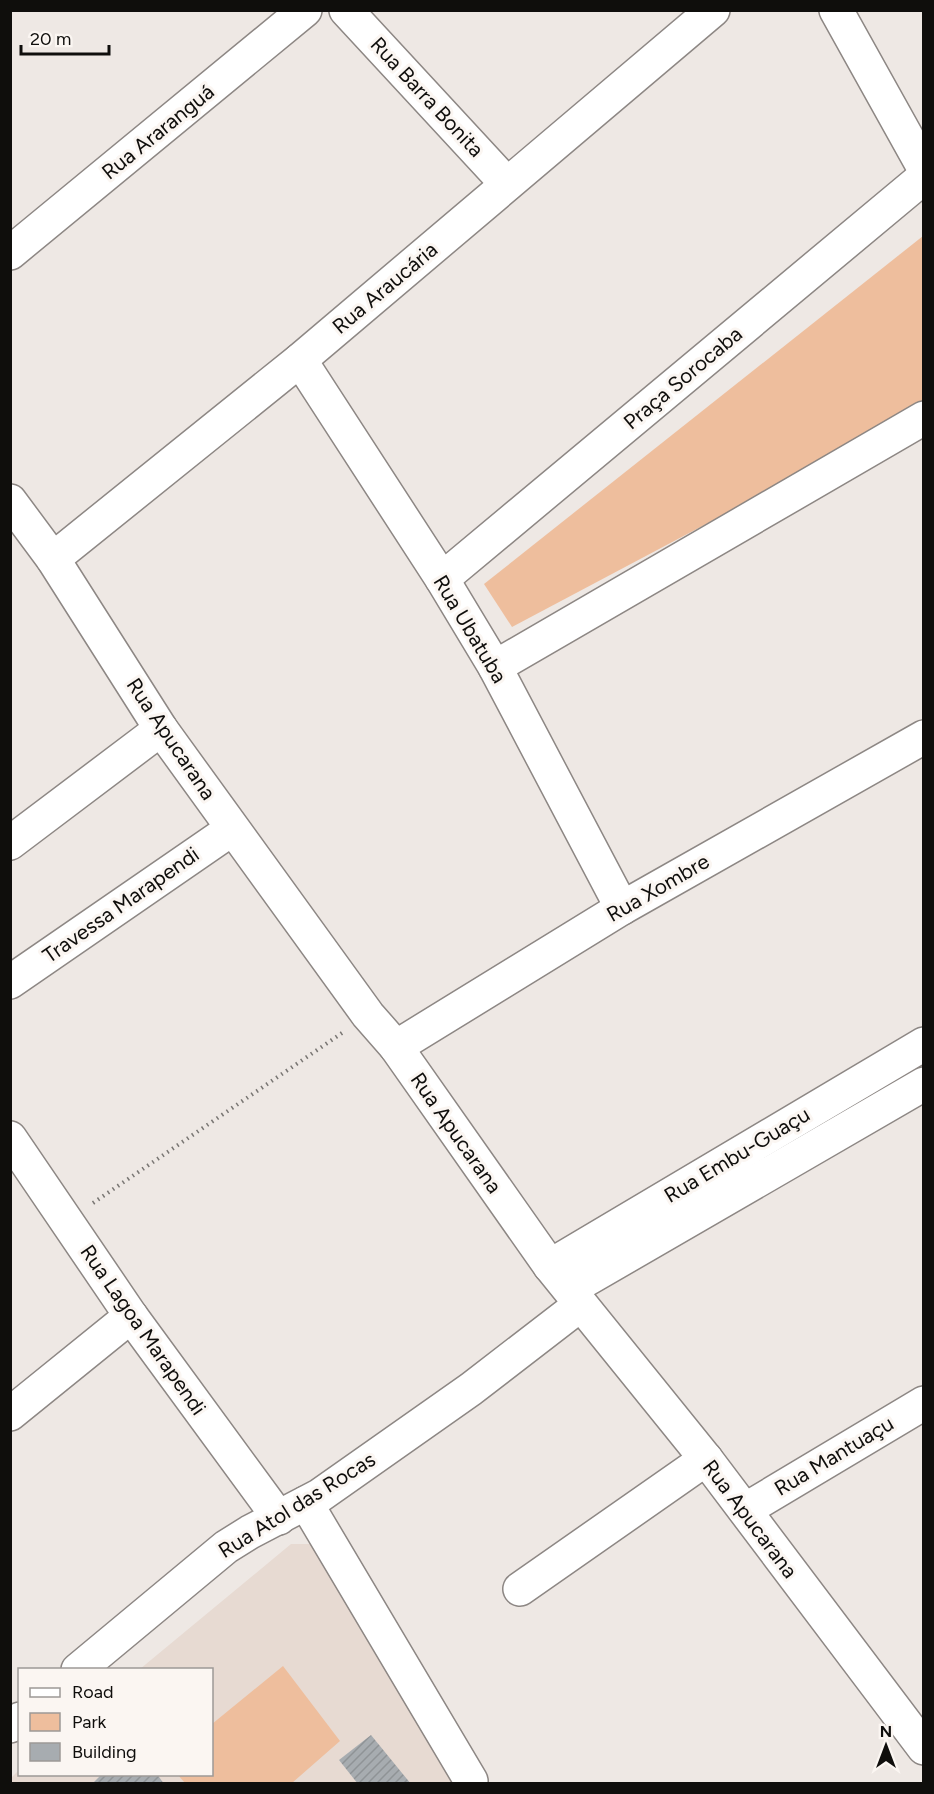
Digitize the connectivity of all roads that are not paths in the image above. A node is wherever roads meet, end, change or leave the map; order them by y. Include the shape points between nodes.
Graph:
1 (305, 10) edge
2 (346, 10) edge
3 (713, 10) edge
4 (836, 10) edge
5 (924, 168) edge
6 (924, 177) edge
7 (507, 184) junction
8 (10, 253) edge
9 (300, 360) junction
10 (924, 418) edge
11 (10, 501) edge
12 (53, 559) junction
13 (442, 579) junction
14 (495, 668) junction
15 (161, 729) junction
16 (924, 737) edge
17 (232, 829) junction
18 (10, 843) edge
19 (622, 908) junction
20 (10, 982) edge
21 (924, 1044) edge
22 (396, 1047) junction
23 (924, 1084) edge
24 (10, 1138) edge
25 (567, 1287) junction
26 (131, 1316) junction
27 (924, 1403) edge
28 (10, 1414) edge
29 (706, 1459) junction
30 (745, 1510) junction
31 (293, 1511) junction
32 (520, 1589) dead end
33 (80, 1668) edge
34 (918, 1731) edge
35 (471, 1781) dead end

1 - 8 street, Rua Araranguá
2 - 7 street, Rua Barra Bonita
3 - 7 street, Rua Araucária
4 - 5 street
6 - 13 street, Praça Sorocaba
7 - 9 street, Rua Araucária
9 - 12 street, Rua Araucária
9 - 13 street, Rua Ubatuba
10 - 14 street
11 - 12 street, Rua Apucarana
12 - 15 street, Rua Apucarana
13 - 14 street, Rua Ubatuba
14 - 19 street, Rua Ubatuba
15 - 17 street, Rua Apucarana
15 - 18 street
16 - 19 street, Rua Xombre
17 - 20 street, Travessa Marapendi
17 - 22 street, Rua Apucarana via 368,1015
19 - 22 street, Rua Xombre
21 - 25 street, Rua Embu-Guaçu
22 - 25 street, Rua Apucarana
23 - 25 street, Rua Embu-Guaçu
24 - 26 street, Rua Lagoa Marapendi
25 - 29 street, Rua Apucarana
25 - 31 street, Rua Atol das Rocas via 471,1389
26 - 28 street
26 - 31 street, Rua Lagoa Marapendi
27 - 30 street, Rua Mantuaçu
29 - 30 street, Rua Apucarana
29 - 32 street
30 - 34 street, Rua Apucarana
31 - 33 street, Rua Atol das Rocas via 226,1546
31 - 35 street, Rua Lagoa Marapendi

